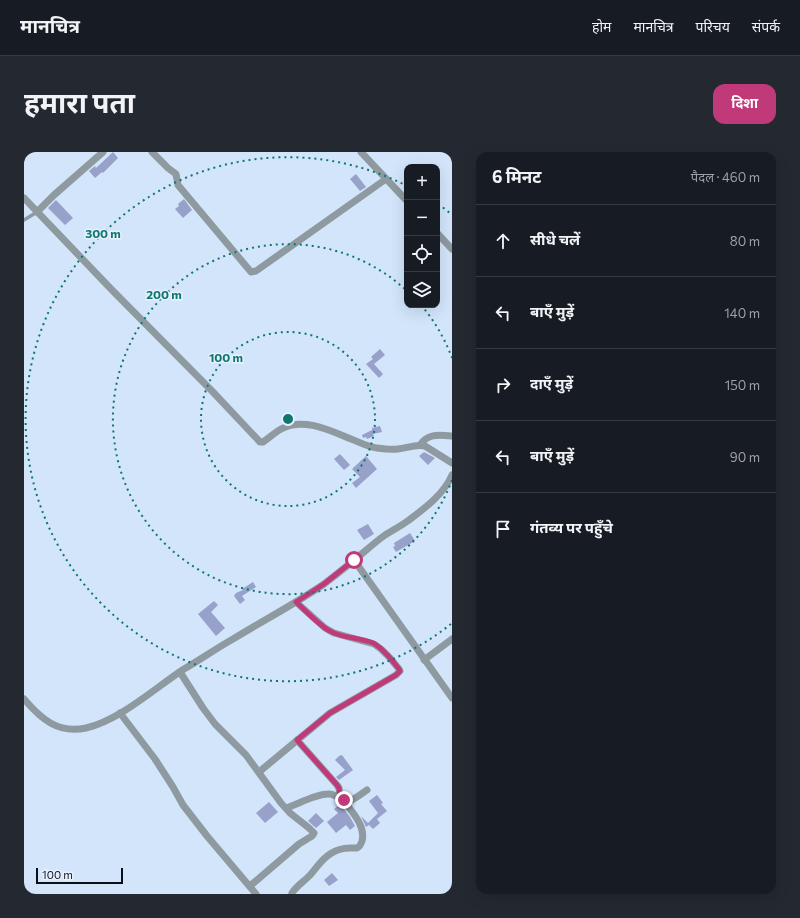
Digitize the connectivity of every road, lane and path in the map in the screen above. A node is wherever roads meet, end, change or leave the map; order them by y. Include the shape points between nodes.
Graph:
1 (103, 152) edge
2 (152, 152) edge
3 (361, 152) edge
4 (386, 179) junction
5 (24, 198) edge
6 (406, 200) edge
7 (37, 212) junction
8 (24, 220) edge
9 (440, 236) edge
10 (452, 249) edge
11 (452, 436) edge
12 (420, 445) junction
13 (452, 463) edge
14 (452, 475) edge
15 (354, 560) junction
16 (296, 602) junction
17 (452, 639) edge
18 (424, 660) junction
19 (180, 672) junction
20 (452, 698) edge
21 (24, 699) edge
22 (120, 713) junction
23 (297, 740) junction
24 (259, 772) junction
25 (367, 790) dead end
26 (342, 799) junction
27 (286, 808) junction
28 (250, 886) junction
29 (256, 894) edge
30 (292, 894) edge
31 (296, 894) edge

1 - 7 street
2 - 4 street via 176,174 178,185 251,272 256,271
3 - 4 street
4 - 6 street
5 - 7 street
7 - 8 lane
7 - 12 street via 260,442 287,426 308,424 374,448 396,450
9 - 10 street
11 - 12 street via 431,436
12 - 13 street
14 - 15 street via 446,486 428,505
15 - 16 street
15 - 18 street
16 - 19 street
16 - 23 street via 334,633 374,644 400,671 330,713
17 - 18 street
18 - 20 street
19 - 22 street
19 - 24 street via 215,724
21 - 22 street via 50,724 63,728 86,728 107,721
22 - 28 street via 155,759 183,805
23 - 24 street
23 - 26 street via 337,785
24 - 27 street
25 - 26 street via 352,800
26 - 27 street via 328,793
26 - 30 street via 361,826 363,834 360,846 336,850 329,854
27 - 28 street via 314,833
28 - 29 street
30 - 31 street

